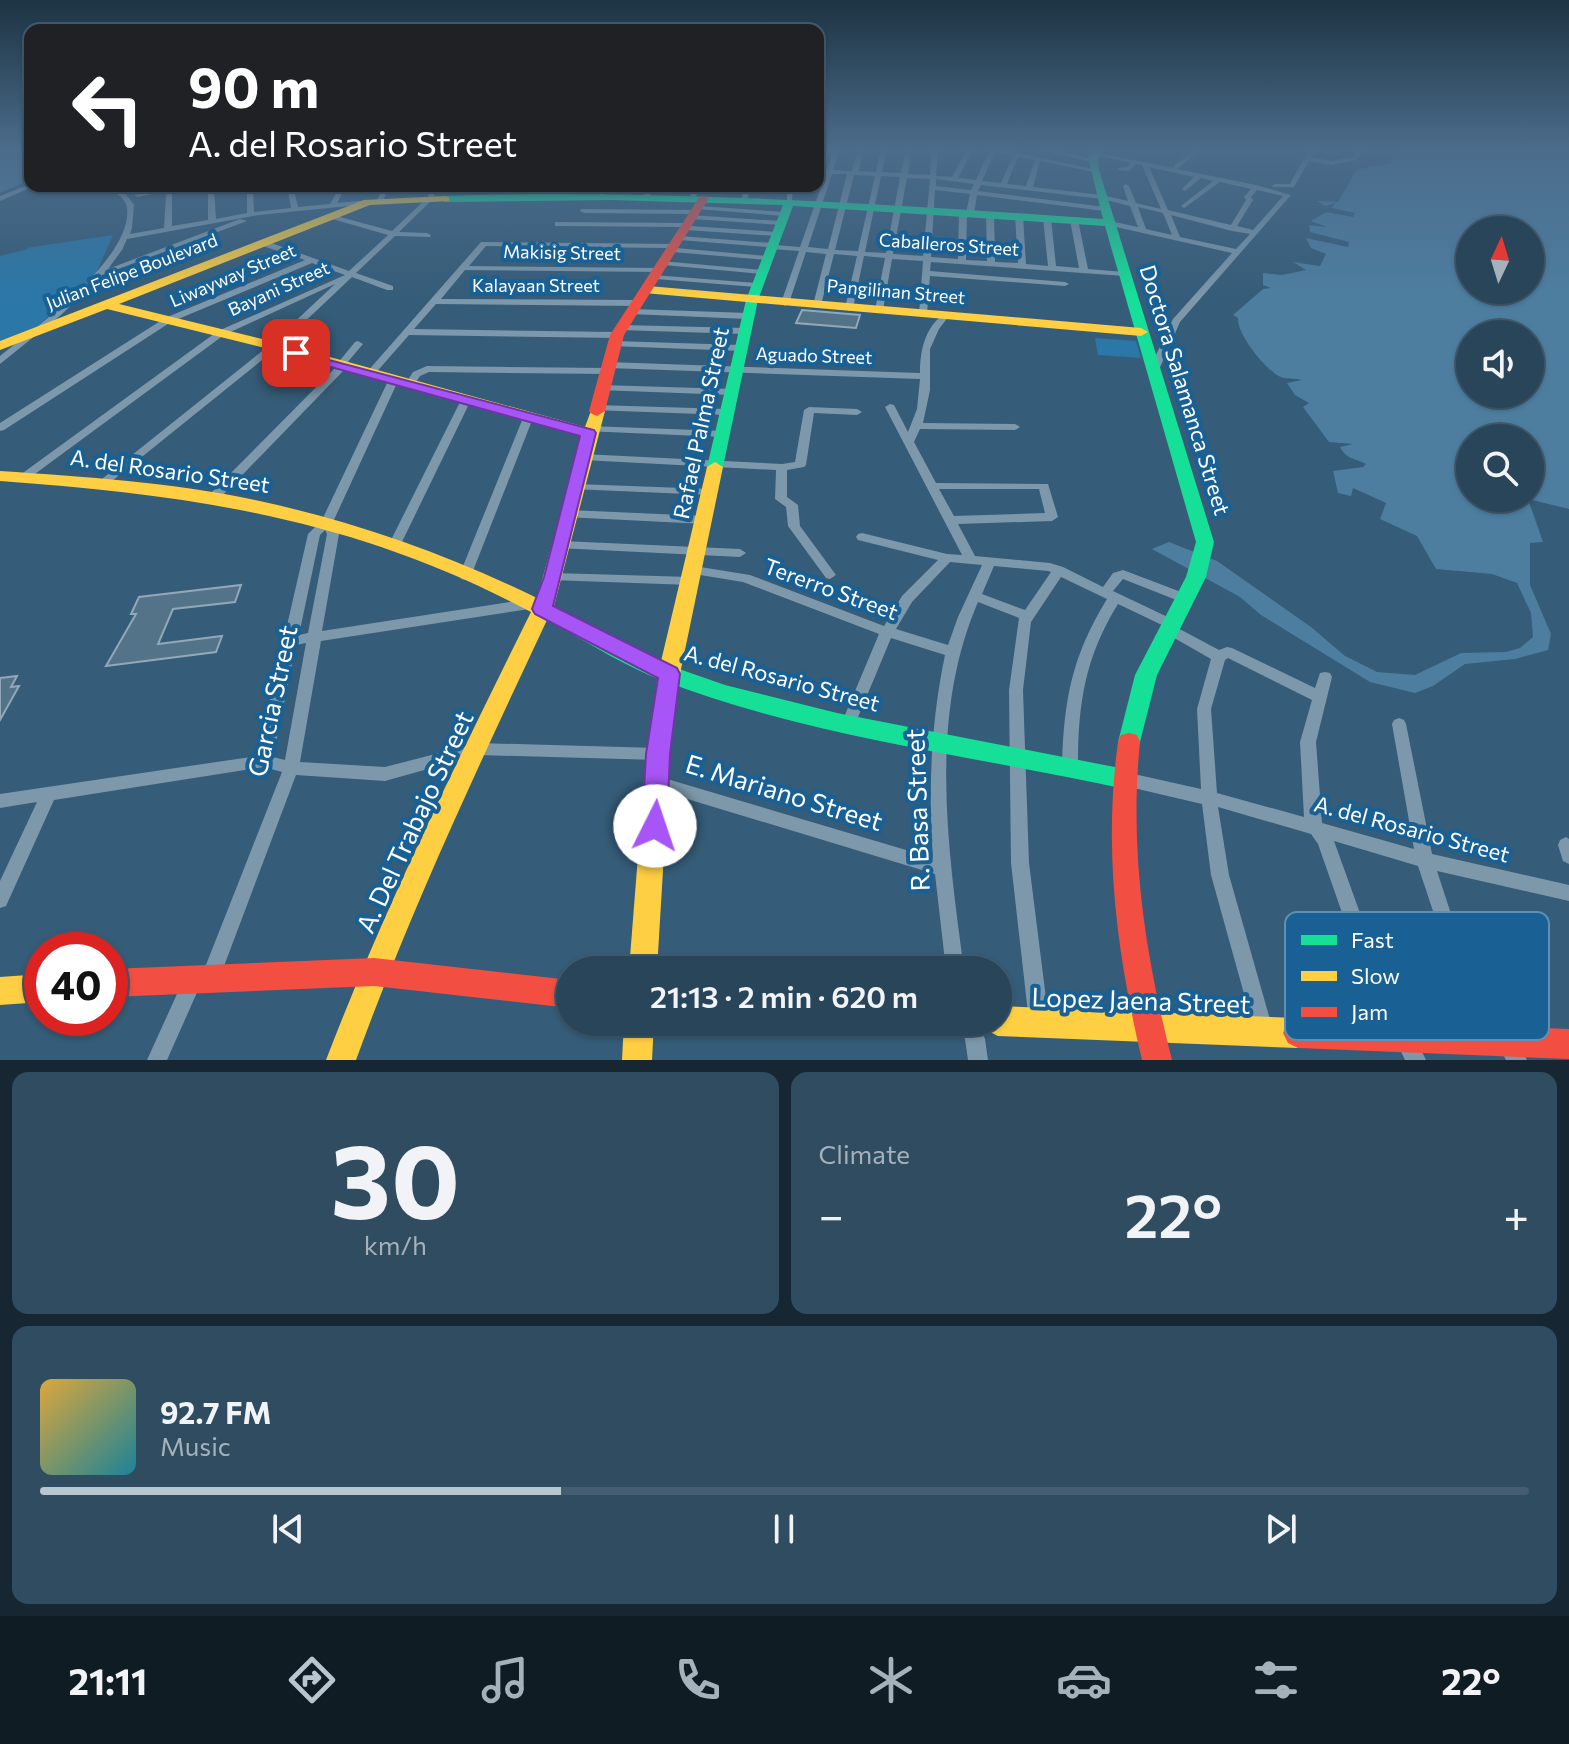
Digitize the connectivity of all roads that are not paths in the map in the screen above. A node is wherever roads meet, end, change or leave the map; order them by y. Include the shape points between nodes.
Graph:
1 (122, 198) edge
2 (169, 198) edge
3 (211, 198) edge
4 (250, 198) edge
5 (293, 198) edge
6 (338, 198) edge
7 (370, 198) edge
8 (426, 198) edge
9 (653, 198) edge
10 (738, 198) edge
11 (748, 198) edge
12 (819, 198) edge
13 (846, 198) edge
14 (874, 198) edge
15 (900, 198) edge
16 (931, 198) edge
17 (972, 198) edge
18 (1024, 198) edge
19 (1086, 198) edge
20 (1104, 198) edge
21 (1131, 198) edge
22 (1159, 198) edge
23 (1194, 198) edge
24 (1249, 198) edge
25 (1285, 198) edge
26 (818, 203) junction
27 (844, 205) junction
28 (1134, 206) junction
29 (1184, 206) dead end
30 (872, 207) junction
31 (295, 208) junction
32 (899, 208) junction
33 (1106, 209) junction
34 (333, 210) junction
35 (930, 210) junction
36 (584, 211) dead end
37 (269, 212) junction
38 (967, 213) junction
39 (990, 214) junction
40 (1165, 214) junction
41 (251, 215) junction
42 (1019, 216) junction
43 (1047, 218) junction
44 (1074, 220) junction
45 (212, 221) junction
46 (558, 224) dead end
47 (168, 229) junction
48 (1232, 229) junction
49 (1143, 231) junction
50 (1256, 233) junction
51 (394, 234) junction
52 (427, 235) dead end
53 (124, 237) junction
54 (1177, 238) junction
55 (675, 242) edge
56 (263, 243) junction
57 (802, 250) junction
58 (830, 252) junction
59 (1237, 252) junction
60 (861, 254) junction
61 (890, 256) junction
62 (927, 259) junction
63 (310, 261) junction
64 (767, 261) edge
65 (962, 262) junction
66 (991, 264) junction
67 (1022, 267) junction
68 (463, 268) junction
69 (1052, 269) junction
70 (1084, 271) junction
71 (103, 273) junction
72 (926, 273) junction
73 (350, 274) junction
74 (1125, 274) junction
75 (1065, 284) dead end
76 (390, 288) dead end
77 (434, 301) junction
78 (785, 303) junction
79 (104, 304) junction
80 (817, 305) junction
81 (849, 308) junction
82 (879, 310) junction
83 (923, 314) junction
84 (945, 316) junction
85 (168, 320) junction
86 (36, 331) junction
87 (407, 332) junction
88 (1141, 332) junction
89 (221, 333) junction
90 (618, 335) junction
91 (358, 344) dead end
92 (0, 346) edge
93 (274, 346) junction
94 (0, 361) edge
95 (342, 366) junction
96 (736, 369) junction
97 (1153, 372) junction
98 (370, 374) junction
99 (605, 375) junction
100 (923, 376) junction
101 (401, 384) junction
102 (732, 392) junction
103 (465, 402) junction
104 (890, 407) dead end
105 (596, 408) junction
106 (727, 412) junction
107 (857, 412) dead end
108 (528, 418) junction
109 (916, 426) junction
110 (1015, 427) dead end
111 (0, 428) edge
112 (589, 431) junction
113 (723, 434) junction
114 (910, 440) junction
115 (583, 457) junction
116 (717, 462) junction
117 (782, 467) junction
118 (0, 476) edge
119 (24, 477) junction
120 (103, 483) junction
121 (932, 486) junction
122 (576, 487) junction
123 (711, 492) junction
124 (214, 497) junction
125 (569, 514) junction
126 (705, 520) junction
127 (951, 520) junction
128 (327, 522) junction
129 (862, 537) dead end
130 (562, 545) junction
131 (394, 546) junction
132 (698, 550) junction
133 (740, 553) dead end
134 (947, 558) junction
135 (971, 560) junction
136 (990, 561) junction
137 (1059, 570) junction
138 (692, 575) junction
139 (830, 575) dead end
140 (465, 576) junction
141 (554, 577) junction
142 (1110, 595) junction
143 (975, 596) junction
144 (1184, 598) junction
145 (536, 606) junction
146 (1026, 615) junction
147 (1168, 625) junction
148 (887, 632) junction
149 (314, 637) junction
150 (290, 641) junction
151 (953, 652) junction
152 (1219, 657) junction
153 (669, 674) junction
154 (1325, 677) dead end
155 (1317, 696) junction
156 (849, 722) junction
157 (1399, 724) dead end
158 (939, 741) junction
159 (478, 749) junction
160 (658, 754) junction
161 (1015, 755) junction
162 (264, 761) junction
163 (1070, 765) junction
164 (291, 768) junction
165 (1125, 779) junction
166 (657, 783) junction
167 (49, 793) junction
168 (1209, 798) junction
169 (0, 801) edge
170 (1318, 831) junction
171 (1425, 860) junction
172 (942, 868) junction
173 (1569, 893) edge
174 (0, 900) edge
175 (1351, 912) edge
176 (1442, 912) edge
177 (644, 956) edge
178 (953, 956) edge
179 (374, 972) junction
180 (203, 976) junction
181 (128, 982) edge
182 (24, 989) edge
183 (0, 991) edge
184 (556, 992) edge
185 (1012, 1021) edge
186 (1039, 1022) junction
187 (1147, 1025) junction
188 (1263, 1032) junction
189 (1285, 1033) edge
190 (638, 1036) edge
191 (974, 1036) edge
192 (1406, 1040) edge
193 (1439, 1040) edge
194 (1507, 1042) junction
195 (1569, 1044) edge
196 (157, 1060) edge
197 (340, 1060) edge
198 (637, 1060) edge
199 (978, 1060) edge
200 (1157, 1060) edge
201 (1416, 1060) edge
202 (1517, 1060) edge

1 - 53 street via 131,208
2 - 47 street
3 - 45 street
4 - 41 street
5 - 31 street
6 - 34 street
7 - 34 street, Julian Felipe Boulevard
8 - 51 street
9 - 55 street, Julian Felipe Boulevard
10 - 55 street
11 - 64 street
12 - 26 street
13 - 27 street
14 - 30 street
15 - 32 street
16 - 35 street
17 - 38 street
18 - 33 street
19 - 33 street
20 - 33 street, Doctora Salamanca Street
21 - 28 street
22 - 40 street
23 - 29 street
24 - 48 street
25 - 50 street
26 - 27 street
26 - 57 street
26 - 64 street
27 - 30 street
27 - 58 street
28 - 33 street
28 - 40 street
28 - 49 street
30 - 32 street
30 - 60 street
31 - 34 street
31 - 37 street
32 - 35 street
32 - 61 street
33 - 44 street
33 - 49 street
33 - 74 street, Doctora Salamanca Street
34 - 51 street
34 - 56 street, Julian Felipe Boulevard
35 - 38 street
35 - 62 street
36 - 55 street
37 - 41 street
37 - 71 street
38 - 39 street
38 - 65 street
39 - 42 street
39 - 66 street
40 - 48 street
40 - 54 street
41 - 45 street
42 - 43 street
42 - 67 street
43 - 44 street
43 - 69 street
44 - 70 street
45 - 47 street
46 - 55 street
47 - 53 street
48 - 50 street
49 - 54 street
50 - 59 street
51 - 52 street
51 - 73 street
53 - 71 street
54 - 59 street
55 - 64 street, Pangilinan Street
55 - 64 street
55 - 64 street
55 - 64 street
55 - 64 street, Caballeros Street
55 - 64 street
55 - 68 street, Makisig Street
55 - 68 street via 484,244
55 - 77 street, Kalayaan Street
55 - 90 street, A. Del Trabajo Street
56 - 63 street
56 - 79 street, Julian Felipe Boulevard
57 - 58 street, Caballeros Street
57 - 64 street, Caballeros Street
57 - 78 street
58 - 60 street, Caballeros Street
58 - 80 street
59 - 97 street via 1172,326
60 - 61 street, Caballeros Street
60 - 81 street
61 - 62 street, Caballeros Street
61 - 82 street
62 - 65 street, Caballeros Street
62 - 72 street
63 - 73 street
63 - 85 street, Liwayway Street
64 - 78 street, Pangilinan Street
64 - 90 street
64 - 90 street
64 - 96 street, Rafael Palma Street
65 - 66 street, Caballeros Street
66 - 67 street, Caballeros Street
67 - 69 street, Caballeros Street
68 - 77 street
69 - 70 street, Caballeros Street
70 - 74 street, Caballeros Street
71 - 86 street
72 - 75 street
72 - 83 street
73 - 76 street
73 - 89 street, Bayani Street
73 - 93 street
74 - 88 street, Doctora Salamanca Street
77 - 87 street
78 - 80 street, Pangilinan Street
79 - 85 street
79 - 86 street, Julian Felipe Boulevard
80 - 81 street, Pangilinan Street
81 - 82 street, Pangilinan Street
82 - 83 street, Pangilinan Street
83 - 84 street, Pangilinan Street
84 - 88 street, Pangilinan Street
84 - 100 street via 928,338
85 - 89 street
85 - 111 street, Liwayway Street
86 - 92 street, Julian Felipe Boulevard
86 - 94 street
87 - 90 street
87 - 98 street
88 - 97 street, Doctora Salamanca Street
89 - 93 street
89 - 119 street, Bayani Street
90 - 99 street, A. Del Trabajo Street
91 - 95 street
93 - 95 street
93 - 120 street
95 - 98 street
95 - 124 street
96 - 99 street, Aguado Street
96 - 100 street, Aguado Street
96 - 102 street, Rafael Palma Street
97 - 144 street, Doctora Salamanca Street via 1203,531 1204,552
98 - 101 street
99 - 101 street via 427,369
99 - 102 street
99 - 105 street, A. Del Trabajo Street
100 - 109 street via 924,401
101 - 103 street
101 - 128 street, Garcia Street
102 - 106 street, Rafael Palma Street
103 - 108 street
103 - 131 street
104 - 114 street
105 - 106 street
105 - 112 street, A. Del Trabajo Street
106 - 113 street, Rafael Palma Street
107 - 117 street via 809,410 800,465
108 - 112 street
108 - 140 street
109 - 110 street
109 - 114 street
112 - 113 street
112 - 115 street, A. Del Trabajo Street
113 - 116 street, Rafael Palma Street
114 - 121 street
115 - 116 street
115 - 122 street, A. Del Trabajo Street
116 - 117 street
116 - 123 street, Rafael Palma Street
117 - 139 street via 781,499 792,505 794,526
118 - 119 street, A. del Rosario Street
119 - 120 street, A. del Rosario Street
120 - 124 street, A. del Rosario Street
121 - 127 street
121 - 127 street via 1044,486 1052,517
122 - 123 street
122 - 125 street, A. Del Trabajo Street
123 - 126 street, Rafael Palma Street
124 - 128 street, A. del Rosario Street
125 - 126 street
125 - 130 street, A. Del Trabajo Street
126 - 132 street, Rafael Palma Street
127 - 135 street
128 - 131 street, A. del Rosario Street
128 - 149 street, Garcia Street via 333,534
128 - 150 street, Garcia Street via 314,534
129 - 134 street
130 - 132 street
130 - 141 street, A. Del Trabajo Street
131 - 140 street, A. del Rosario Street
132 - 133 street
132 - 138 street, Rafael Palma Street
134 - 135 street
134 - 148 street via 907,599
135 - 136 street
136 - 137 street
136 - 143 street, R. Basa Street
137 - 142 street
137 - 146 street
138 - 141 street, Tererro Street
138 - 148 street, Tererro Street via 745,578
138 - 153 street, Rafael Palma Street
140 - 145 street, A. del Rosario Street
141 - 145 street, A. Del Trabajo Street
142 - 144 street via 1117,576 1123,574
142 - 147 street
142 - 163 street via 1081,659 1071,704
143 - 146 street
143 - 151 street, R. Basa Street
144 - 147 street, Doctora Salamanca Street
145 - 149 street
145 - 153 street, A. del Rosario Street
145 - 159 street, A. Del Trabajo Street
146 - 161 street via 1018,656
147 - 152 street
147 - 165 street, Doctora Salamanca Street via 1146,675
148 - 151 street, Tererro Street
148 - 156 street
149 - 150 street
149 - 164 street, Garcia Street
150 - 162 street, Garcia Street
151 - 158 street, R. Basa Street
152 - 155 street via 1227,652
152 - 168 street via 1204,709
153 - 156 street, A. del Rosario Street
153 - 160 street, Rafael Palma Street
154 - 155 street
155 - 170 street via 1308,742 1312,823
156 - 158 street, A. del Rosario Street
157 - 171 street
158 - 161 street, A. del Rosario Street
158 - 172 street, R. Basa Street
159 - 160 street
159 - 164 street via 385,774
159 - 179 street, A. Del Trabajo Street
160 - 166 street, Rafael Palma Street
161 - 163 street, A. del Rosario Street
161 - 186 street via 1020,863
162 - 164 street
162 - 167 street
163 - 165 street, A. del Rosario Street
164 - 180 street, Garcia Street
165 - 168 street, A. del Rosario Street
165 - 187 street, Doctora Salamanca Street via 1127,893
166 - 172 street, E. Mariano Street
166 - 177 street, Rafael Palma Street
167 - 169 street
167 - 174 street
168 - 170 street, A. del Rosario Street
168 - 188 street via 1220,875
170 - 171 street, A. del Rosario Street
170 - 175 street
171 - 173 street, A. del Rosario Street
171 - 176 street
172 - 178 street, R. Basa Street
179 - 180 street
179 - 184 street
179 - 197 street, A. Del Trabajo Street
180 - 181 street
180 - 196 street, Garcia Street
182 - 183 street
185 - 186 street, Lopez Jaena Street
186 - 187 street, Lopez Jaena Street
187 - 188 street, Lopez Jaena Street
187 - 200 street, Doctora Salamanca Street
188 - 189 street, Lopez Jaena Street
190 - 198 street
191 - 199 street
192 - 201 street
193 - 194 street, Lopez Jaena Street
194 - 195 street, Lopez Jaena Street
194 - 202 street

